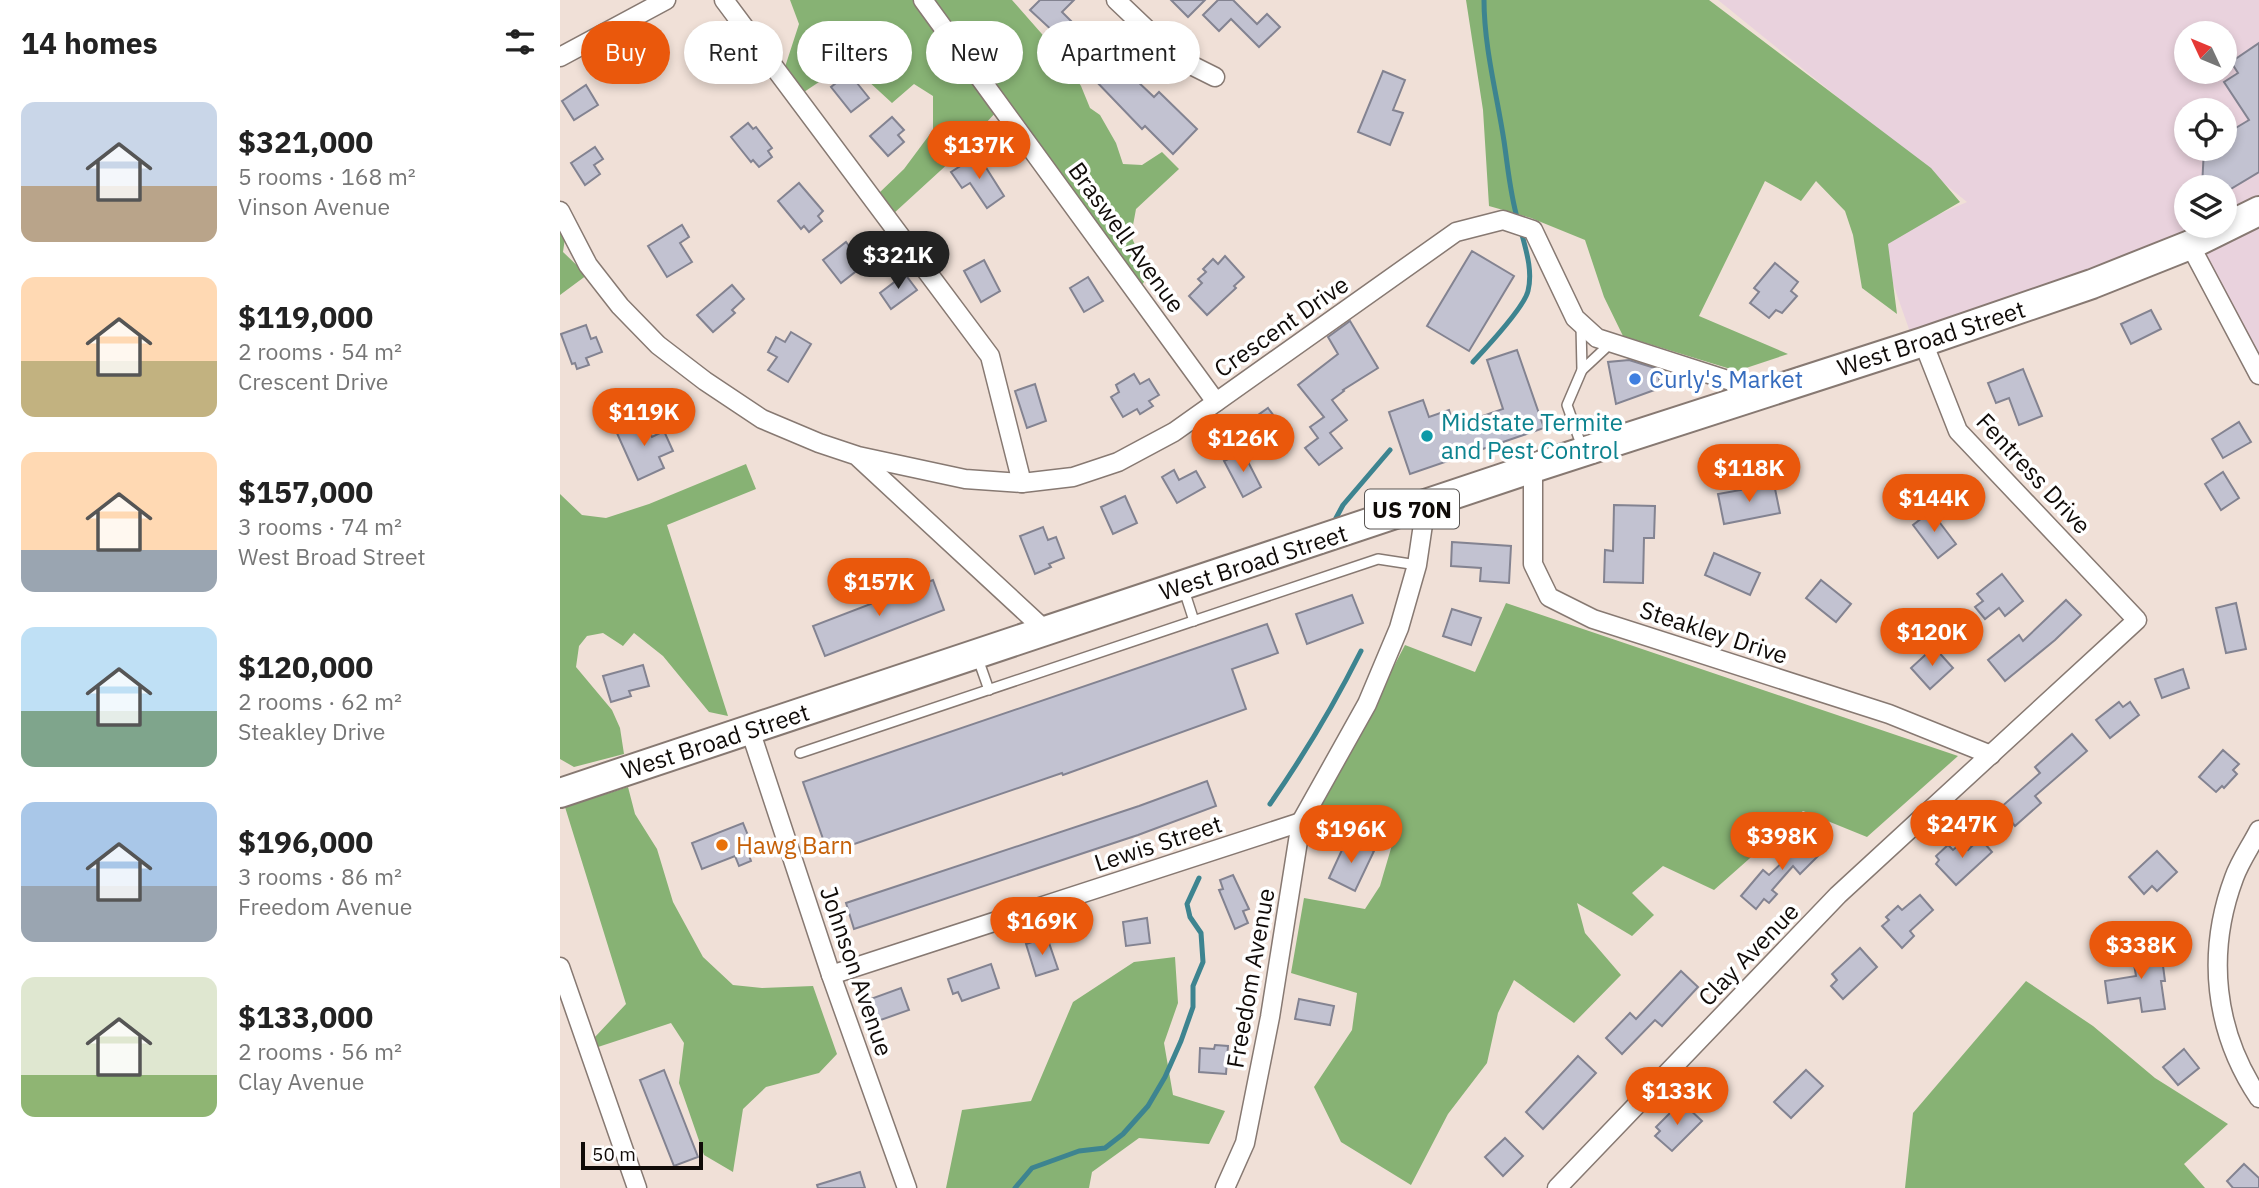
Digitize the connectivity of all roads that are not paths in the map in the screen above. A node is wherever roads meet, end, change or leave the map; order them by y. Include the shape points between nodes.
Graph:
1 (666, 0) edge
2 (724, 0) edge
3 (923, 0) edge
4 (1116, 0) edge
5 (560, 57) edge
6 (1215, 77) dead end
7 (560, 211) edge
8 (2259, 211) edge
9 (2190, 245) junction
10 (1581, 323) junction
11 (1923, 342) junction
12 (1611, 343) junction
13 (1582, 370) junction
14 (2259, 375) edge
15 (1765, 392) junction
16 (1216, 402) junction
17 (1583, 451) junction
18 (858, 456) junction
19 (1533, 468) junction
20 (1022, 483) junction
21 (1426, 505) junction
22 (1417, 565) junction
23 (1183, 585) junction
24 (2137, 620) joint
25 (1194, 621) junction
26 (1046, 631) junction
27 (976, 655) junction
28 (989, 690) junction
29 (750, 730) junction
30 (800, 753) dead end
31 (1991, 755) junction
32 (560, 793) edge
33 (1301, 822) junction
34 (2259, 830) edge
35 (560, 967) edge
36 (831, 975) junction
37 (2259, 1098) edge
38 (637, 1188) edge
39 (906, 1188) edge
40 (1225, 1188) edge
41 (1557, 1188) edge

1 - 5 street
2 - 20 street via 990,356
3 - 16 street, Braswell Avenue
4 - 6 street via 1177,58
7 - 18 street, Crescent Drive via 588,265 658,345 762,419
8 - 9 main road, West Broad Street / US 70N
9 - 11 main road, West Broad Street / US 70N
9 - 14 street
10 - 12 street, Crescent Drive via 1597,338
10 - 13 lane
10 - 16 street, Crescent Drive via 1533,230 1503,220 1456,232
11 - 15 main road, West Broad Street / US 70N
11 - 24 street, Fentress Drive via 1958,431
12 - 13 lane
12 - 15 street, Crescent Drive
13 - 17 lane via 1567,405
15 - 17 main road, West Broad Street / US 70N
16 - 20 street, Crescent Drive via 1174,432 1118,462 1073,477
17 - 19 main road, West Broad Street / US 70N
18 - 20 street, Crescent Drive via 965,480
18 - 26 street
19 - 21 main road, West Broad Street / US 70N
19 - 31 street, Steakley Drive via 1533,564 1549,597 1593,619 1889,714
21 - 22 street, Freedom Avenue
21 - 23 main road, West Broad Street / US 70N
22 - 25 lane via 1378,559
22 - 33 street, Freedom Avenue via 1399,628 1367,704
23 - 25 lane
23 - 26 main road, West Broad Street / US 70N
24 - 31 street, Clay Avenue
25 - 28 lane
26 - 27 main road, West Broad Street / US 70N
27 - 28 lane
27 - 29 main road, West Broad Street / US 70N
28 - 30 lane
29 - 32 main road, West Broad Street / US 70N
29 - 36 street, Johnson Avenue
31 - 41 street, Clay Avenue via 1838,895
33 - 36 street, Lewis Street
33 - 40 street, Freedom Avenue via 1245,1143
34 - 37 street via 2234,877 2218,933 2217,990 2229,1040
35 - 38 street
36 - 39 street, Johnson Avenue

